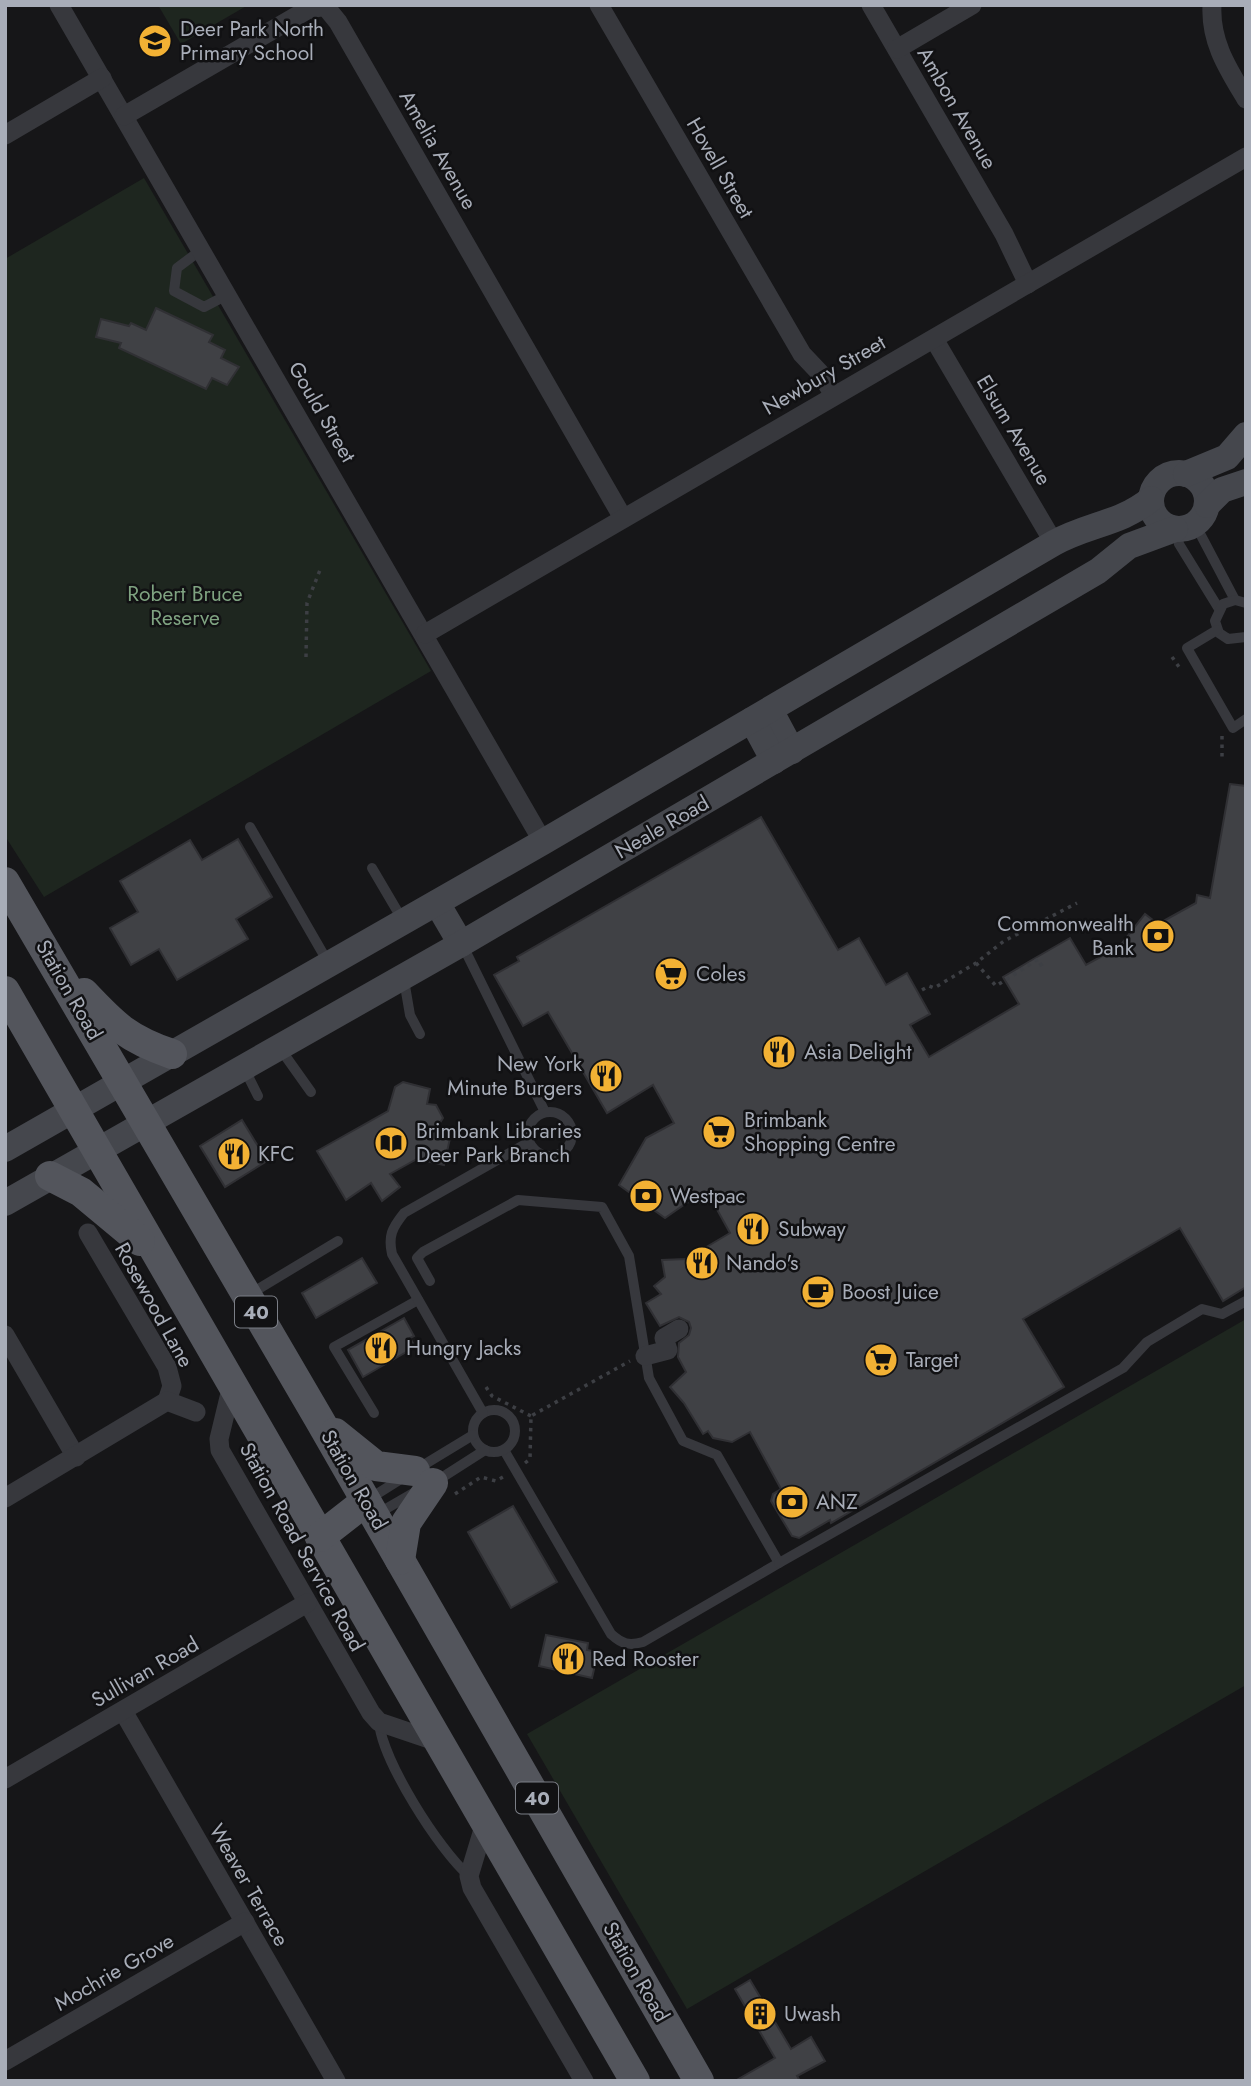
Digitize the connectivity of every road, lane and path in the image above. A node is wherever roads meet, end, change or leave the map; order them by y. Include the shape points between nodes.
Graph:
1 (59, 5) edge
2 (599, 5) edge
3 (871, 5) edge
4 (972, 5) edge
5 (1212, 5) edge
6 (897, 49) junction
7 (102, 78) junction
8 (1246, 99) edge
9 (124, 116) junction
10 (5, 135) edge
11 (1246, 157) edge
12 (202, 250) junction
13 (1032, 282) junction
14 (228, 295) junction
15 (934, 339) junction
16 (827, 399) junction
17 (1246, 435) edge
18 (1186, 474) junction
19 (1246, 482) edge
20 (1152, 499) junction
21 (623, 518) junction
22 (1188, 522) junction
23 (1054, 543) junction
24 (320, 570) dead end
25 (1235, 600) junction
26 (1246, 603) edge
27 (1219, 609) junction
28 (1217, 630) junction
29 (425, 634) junction
30 (1246, 637) edge
31 (306, 657) dead end
32 (761, 715) junction
33 (1246, 719) edge
34 (783, 756) junction
35 (250, 827) dead end
36 (543, 842) junction
37 (372, 868) dead end
38 (5, 882) edge
39 (437, 903) junction
40 (1077, 903) dead end
41 (404, 922) junction
42 (461, 944) junction
43 (46, 951) junction
44 (330, 964) junction
45 (976, 964) junction
46 (1044, 970) dead end
47 (403, 976) junction
48 (922, 990) dead end
49 (5, 991) edge
50 (420, 1034) dead end
51 (279, 1046) junction
52 (172, 1054) junction
53 (242, 1066) junction
54 (122, 1083) junction
55 (312, 1092) dead end
56 (258, 1096) dead end
57 (75, 1109) junction
58 (545, 1112) junction
59 (146, 1123) junction
60 (529, 1142) junction
61 (5, 1149) edge
62 (99, 1149) junction
63 (50, 1176) junction
64 (5, 1203) edge
65 (88, 1233) dead end
66 (338, 1241) dead end
67 (164, 1268) junction
68 (430, 1281) dead end
69 (247, 1296) junction
70 (418, 1300) junction
71 (1246, 1301) edge
72 (679, 1329) dead end
73 (5, 1335) edge
74 (645, 1356) junction
75 (232, 1385) junction
76 (485, 1386) dead end
77 (167, 1401) junction
78 (196, 1412) dead end
79 (374, 1413) dead end
80 (484, 1413) junction
81 (531, 1416) dead end
82 (319, 1419) junction
83 (473, 1435) junction
84 (485, 1450) junction
85 (504, 1450) junction
86 (76, 1457) junction
87 (424, 1477) junction
88 (5, 1498) edge
89 (370, 1508) junction
90 (320, 1537) junction
91 (400, 1560) junction
92 (779, 1563) junction
93 (307, 1603) junction
94 (123, 1711) junction
95 (379, 1722) junction
96 (438, 1742) junction
97 (5, 1779) edge
98 (485, 1823) junction
99 (468, 1875) junction
100 (245, 1922) junction
101 (5, 2061) edge
102 (337, 2081) edge
103 (584, 2081) edge
104 (635, 2081) edge
105 (699, 2081) edge

1 - 7 street, Gould Street
2 - 16 street, Hovell Street via 802,355 820,373
3 - 6 street, Ambon Avenue
4 - 6 street
5 - 8 street via 1220,55
6 - 13 street, Ambon Avenue
7 - 9 street, Gould Street
7 - 10 street
9 - 12 street, Gould Street
9 - 21 street, Amelia Avenue via 307,10 325,6
11 - 13 street, Newbury Street
12 - 14 street, Gould Street
12 - 14 lane via 177,268 174,291 204,307
13 - 15 street, Newbury Street
14 - 29 street, Gould Street
15 - 16 street, Newbury Street
15 - 23 street, Elsum Avenue
16 - 21 street, Newbury Street
17 - 18 street via 1227,457
18 - 20 street via 1165,477
18 - 22 street via 1201,484
19 - 22 street, Neale Road via 1222,490
20 - 22 street via 1157,518
20 - 23 street via 1121,519 1076,531
21 - 29 street, Newbury Street
22 - 25 lane
22 - 27 lane via 1180,544
22 - 34 street, Neale Road via 1129,546 1098,571
23 - 32 street
24 - 31 path via 307,603
25 - 26 lane
25 - 27 lane
27 - 28 lane
28 - 30 lane via 1228,639
28 - 33 lane via 1186,648 1233,728
29 - 36 street, Gould Street
32 - 34 street
32 - 36 street
34 - 42 street, Neale Road
35 - 44 lane
36 - 39 street
37 - 41 lane
38 - 43 main road, Station Road / 40
39 - 41 street
39 - 42 street
40 - 45 path via 1004,942
41 - 44 street
42 - 47 street, Neale Road
42 - 58 lane
43 - 52 main road via 124,1033
43 - 54 main road, Station Road / 40
44 - 52 street
45 - 46 path via 996,986 1038,959
45 - 48 path
47 - 50 lane via 410,1015
47 - 51 street, Neale Road
49 - 57 main road, 40
51 - 53 street, Neale Road
51 - 55 lane
52 - 54 street
53 - 56 lane
53 - 59 street, Neale Road
54 - 57 street
54 - 59 main road, Station Road / 40
57 - 61 street
57 - 62 main road, 40
58 - 60 lane via 533,1120
58 - 60 lane via 565,1118 572,1130 569,1144 552,1156 538,1153
59 - 62 street, Neale Road
59 - 69 main road, Station Road / 40
60 - 70 lane via 413,1208 396,1223 389,1240 392,1254
62 - 63 street, Neale Road
62 - 67 main road, 40
63 - 64 street, Neale Road
63 - 67 main road via 104,1209
65 - 77 street, Rosewood Lane via 167,1367 172,1386
66 - 69 lane
67 - 75 main road, 40
68 - 74 lane via 417,1258 423,1252 518,1200 602,1207 629,1256
69 - 82 main road, Station Road / 40
70 - 79 lane via 334,1347
70 - 80 lane
71 - 92 lane via 1222,1314 1202,1309 1147,1342 1123,1368
72 - 74 street via 664,1338 668,1350
73 - 86 street
74 - 92 lane via 649,1378 683,1441 717,1455
75 - 90 main road, 40
75 - 93 street, Station Road Service Road via 220,1450
76 - 81 path via 492,1396
77 - 78 street
77 - 86 street
80 - 83 lane via 475,1422
80 - 85 lane via 497,1410 513,1421 516,1434
82 - 87 main road via 376,1466
82 - 89 main road, Station Road / 40
83 - 84 lane
83 - 87 lane
84 - 85 lane
84 - 87 lane
85 - 92 lane via 619,1641 643,1642
86 - 88 street
87 - 89 lane
87 - 89 lane
87 - 91 main road via 406,1523
89 - 90 main road
89 - 91 main road, Station Road / 40
90 - 96 main road, 40
91 - 105 main road, Station Road / 40
93 - 94 street, Sullivan Road
93 - 95 street, Station Road Service Road
94 - 97 street, Sullivan Road
94 - 100 street, Weaver Terrace
95 - 96 street
95 - 99 lane, Station Road Service Road via 385,1750 445,1852
96 - 98 main road, 40
98 - 99 street
98 - 104 main road, 40
99 - 103 street, Station Road Service Road via 471,1888
100 - 101 street, Mochrie Grove
100 - 102 street, Weaver Terrace

